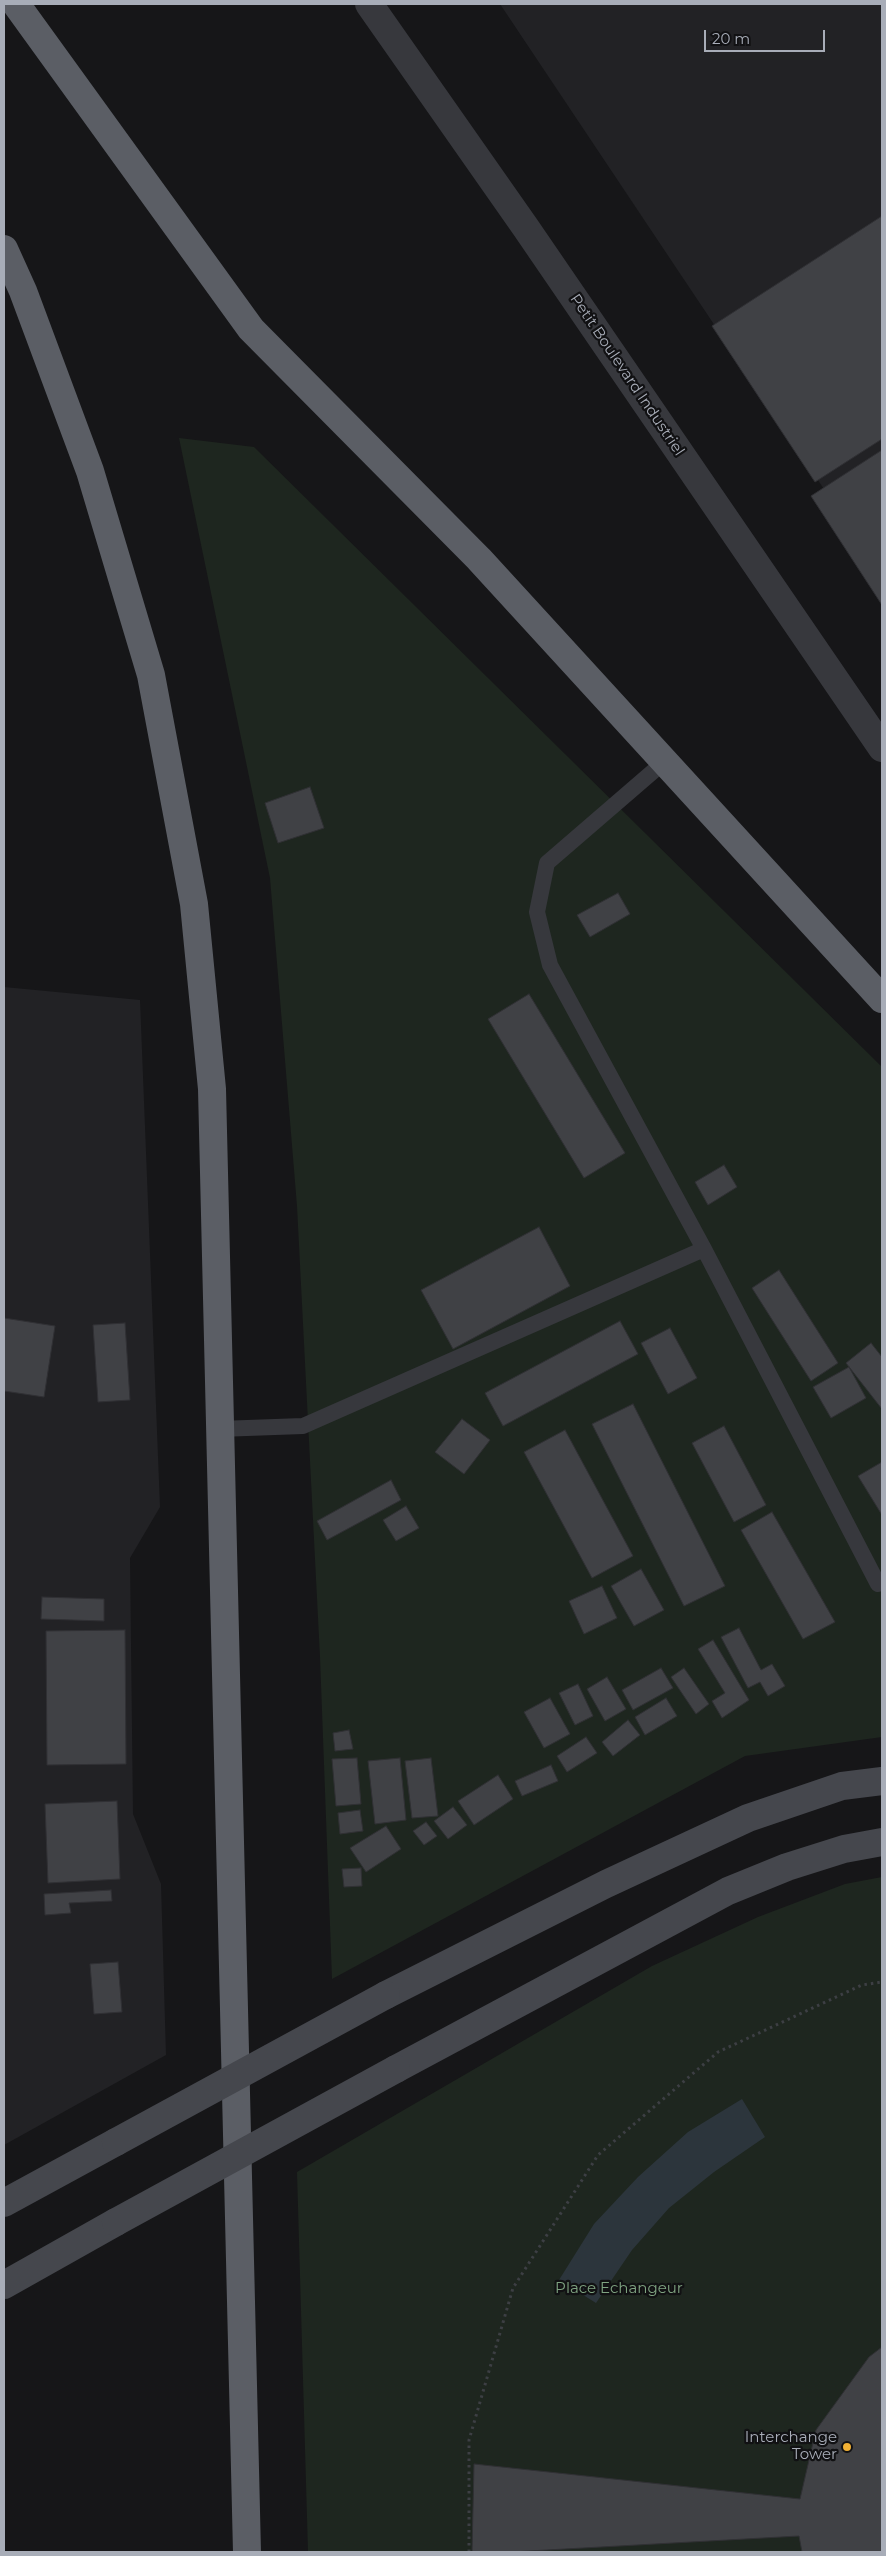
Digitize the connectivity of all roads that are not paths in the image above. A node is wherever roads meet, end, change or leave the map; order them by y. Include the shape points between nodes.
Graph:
1 (16, 4) edge
2 (369, 4) edge
3 (4, 249) edge
4 (882, 748) edge
5 (664, 762) junction
6 (882, 999) edge
7 (704, 1249) junction
8 (219, 1429) junction
9 (878, 1584) dead end
10 (882, 1781) edge
11 (882, 1842) edge
12 (4, 2203) edge
13 (4, 2284) edge
14 (247, 2552) edge

1 - 5 highway via 251,329 479,559
2 - 4 street, Petit Boulevard Industriel
3 - 8 highway via 90,471 151,675 194,904 212,1089
5 - 6 highway
5 - 7 lane via 547,863 537,912 550,965
7 - 8 lane via 303,1426
7 - 9 lane
8 - 14 highway
10 - 12 main road, bridge via 842,1786 748,1818 606,1884 386,1995
11 - 13 main road, bridge via 787,1867 728,1891

